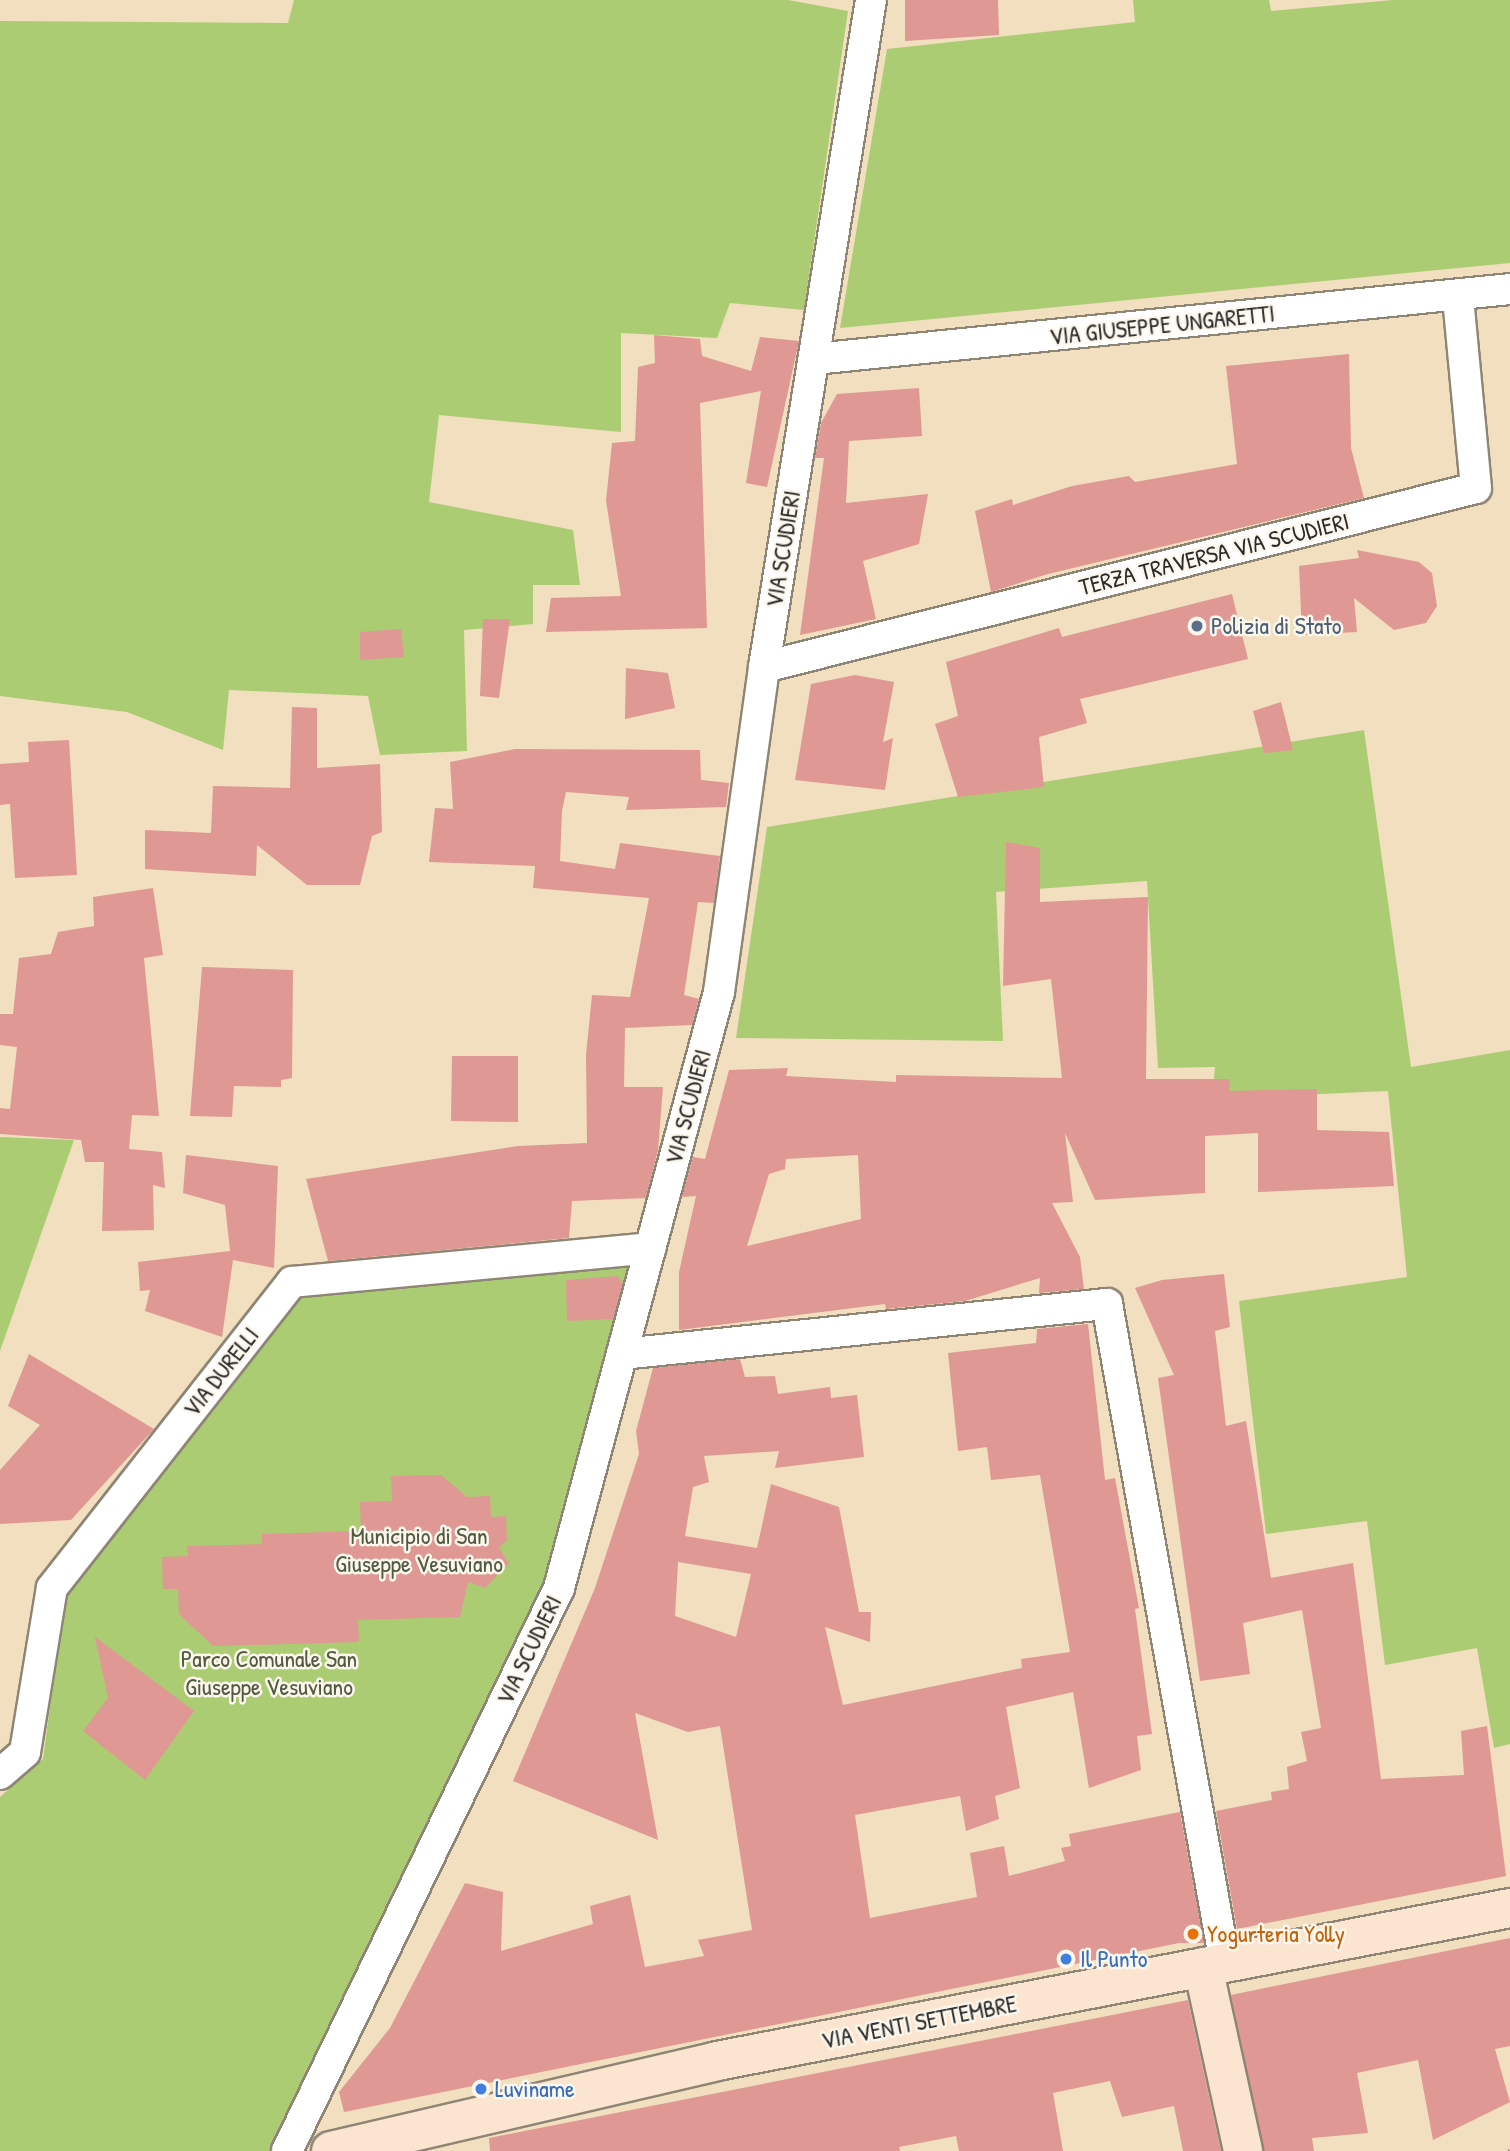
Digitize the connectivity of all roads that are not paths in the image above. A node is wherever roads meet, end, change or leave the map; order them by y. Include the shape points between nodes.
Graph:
1 (871, 0) edge
2 (1510, 289) edge
3 (1458, 296) junction
4 (814, 359) junction
5 (764, 667) junction
6 (650, 1248) junction
7 (622, 1354) junction
8 (0, 1774) edge
9 (1510, 1908) edge
10 (1214, 1965) junction
11 (287, 2151) edge
12 (331, 2151) edge
13 (1243, 2151) edge

1 - 4 street, VIA SCUDIERI
2 - 3 street, VIA GIUSEPPE UNGARETTI
3 - 4 street, VIA GIUSEPPE UNGARETTI
3 - 5 street, TERZA TRAVERSA VIA SCUDIERI via 1476,488
4 - 5 street, VIA SCUDIERI
5 - 6 street, VIA SCUDIERI via 719,992
6 - 7 street, VIA SCUDIERI
6 - 8 street, VIA DURELLI via 292,1282 52,1588 25,1752
7 - 10 street via 1107,1304
7 - 11 street, VIA SCUDIERI via 559,1588
9 - 10 main road, VIA VENTI SETTEMBRE
10 - 12 main road, VIA VENTI SETTEMBRE via 717,2061
10 - 13 main road

